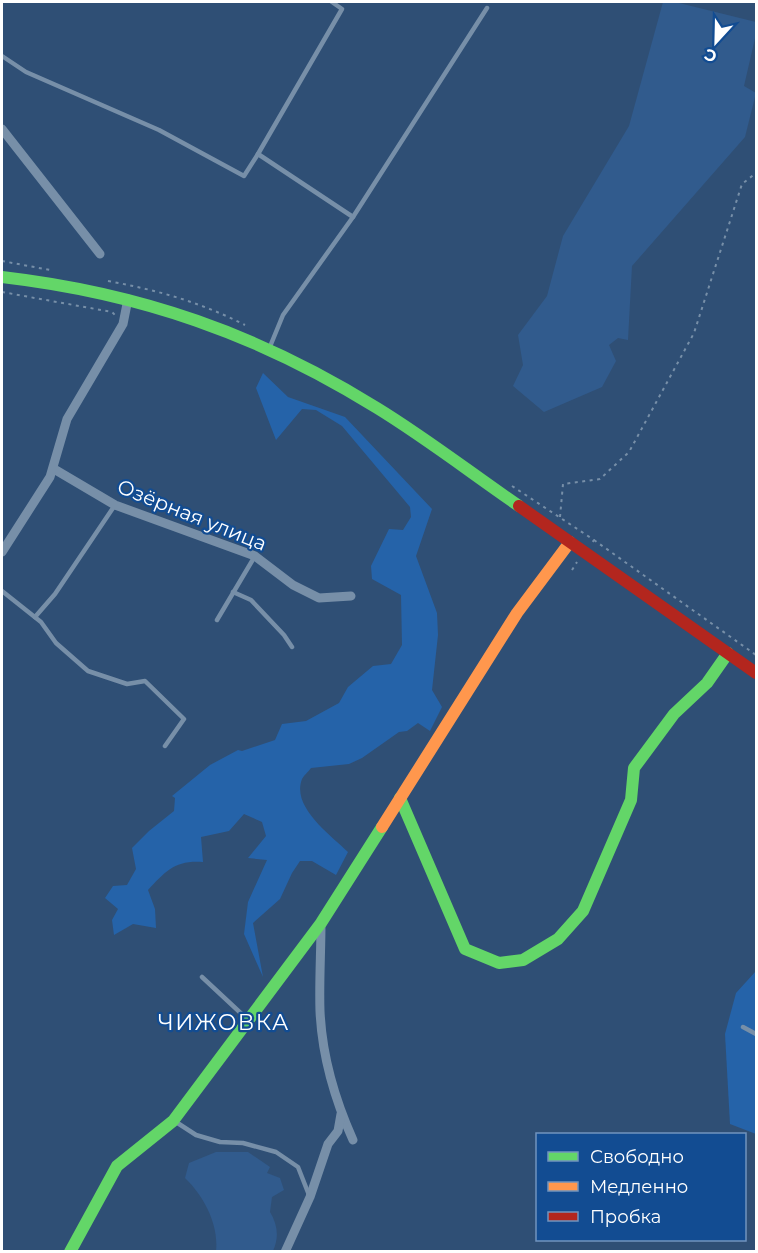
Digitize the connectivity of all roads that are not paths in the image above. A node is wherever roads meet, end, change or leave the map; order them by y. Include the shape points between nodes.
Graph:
1 (332, 2) edge
2 (487, 8) dead end
3 (2, 56) edge
4 (2, 129) edge
5 (258, 154) junction
6 (353, 217) junction
7 (100, 254) dead end
8 (2, 277) edge
9 (129, 299) junction
10 (269, 349) junction
11 (54, 469) junction
12 (115, 505) junction
13 (570, 542) junction
14 (2, 552) edge
15 (255, 556) junction
16 (2, 591) edge
17 (234, 592) junction
18 (351, 596) dead end
19 (35, 616) junction
20 (217, 620) dead end
21 (292, 647) dead end
22 (728, 653) junction
23 (756, 673) edge
24 (165, 746) dead end
25 (400, 798) junction
26 (321, 923) junction
27 (202, 977) dead end
28 (249, 1021) junction
29 (742, 1027) dead end
30 (756, 1034) edge
31 (341, 1114) junction
32 (173, 1121) junction
33 (352, 1140) dead end
34 (310, 1197) junction
35 (70, 1251) edge
36 (285, 1251) edge

1 - 5 lane via 342,9
2 - 6 lane
3 - 5 lane via 26,72 159,130 244,176
4 - 7 street
5 - 6 lane
6 - 10 lane via 283,315
8 - 9 street via 68,284
9 - 10 street via 204,322
9 - 11 street via 123,324 67,419
10 - 13 street via 375,406
11 - 12 street, Озёрная улица
11 - 14 street
12 - 15 street, Озёрная улица
12 - 19 lane via 55,594
13 - 22 street
13 - 25 street via 518,613
15 - 17 lane
15 - 18 street, Озёрная улица via 293,585 319,598
16 - 19 lane
17 - 20 lane
17 - 21 lane via 251,600
19 - 24 lane via 56,643 88,671 127,684 145,681 184,719
22 - 23 street
22 - 25 street via 707,683 674,714 634,768 631,800 583,911 558,939 523,960 499,963 465,949
25 - 26 street
26 - 28 street
26 - 31 street via 323,1042
27 - 28 lane
28 - 32 street
29 - 30 lane
31 - 33 street
31 - 34 street via 338,1131 328,1144
32 - 34 lane via 220,1142 243,1143 276,1152 298,1167
32 - 35 street via 117,1166
34 - 36 street

